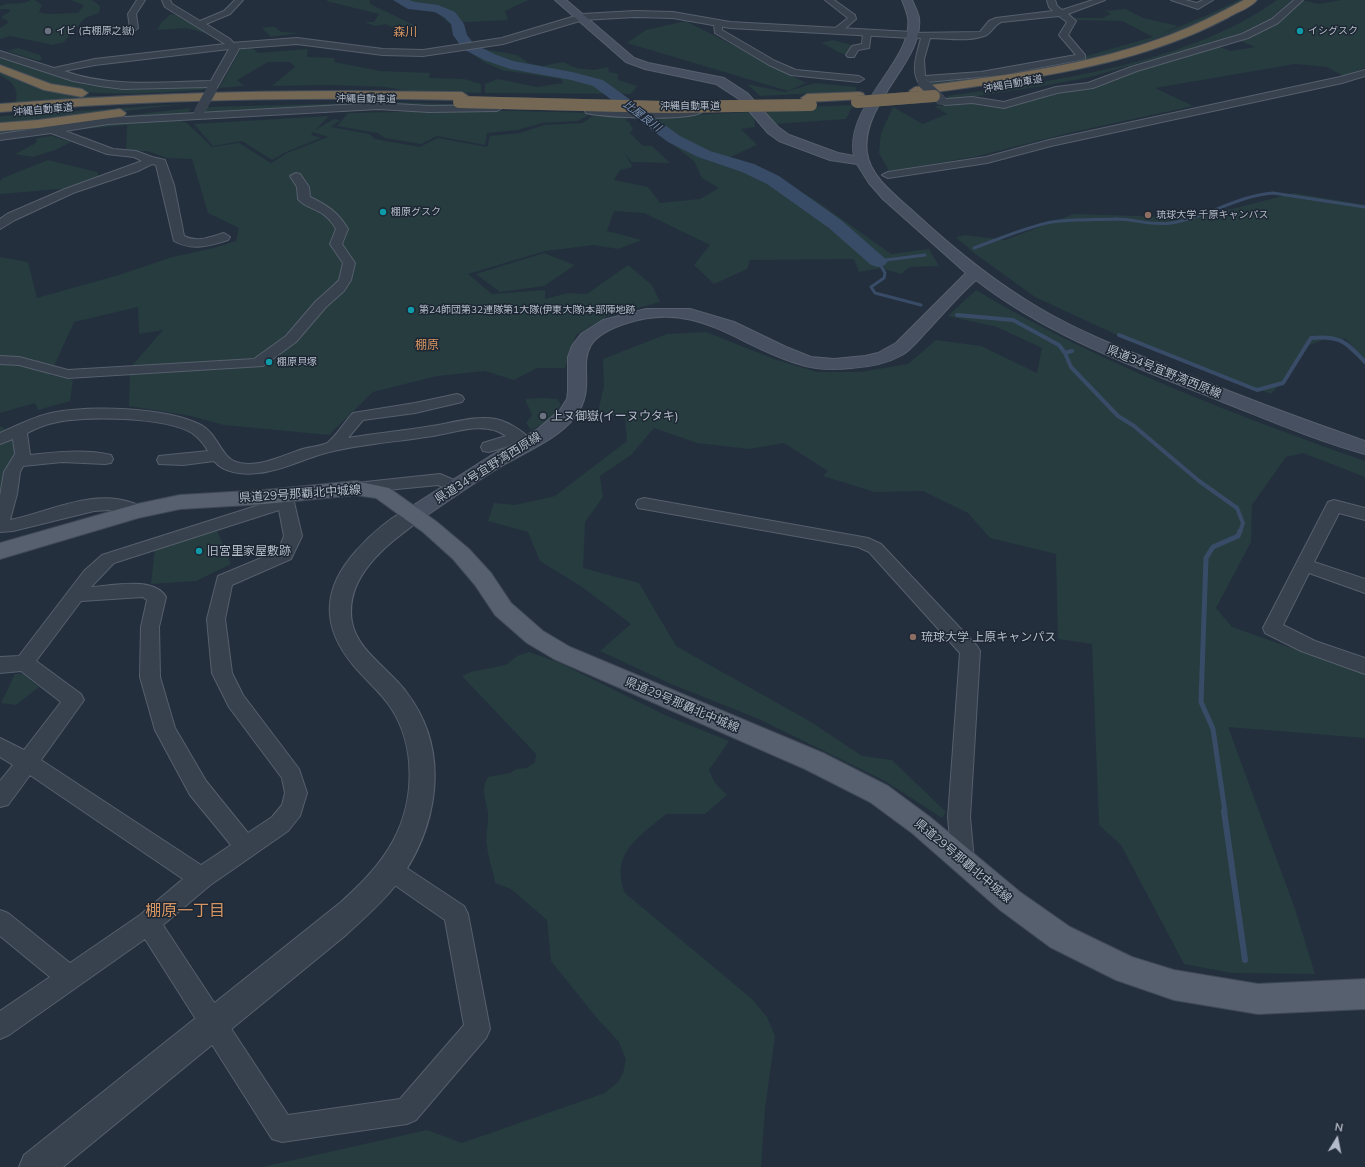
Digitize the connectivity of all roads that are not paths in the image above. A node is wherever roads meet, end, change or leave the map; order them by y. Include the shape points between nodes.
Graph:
1 (141, 0) edge
2 (166, 0) edge
3 (239, 0) edge
4 (560, 0) edge
5 (828, 0) edge
6 (907, 0) edge
7 (1050, 0) edge
8 (1101, 0) edge
9 (1175, 0) edge
10 (1209, 0) edge
11 (1252, 0) edge
12 (1299, 0) edge
13 (1264, 3) dead end
14 (1061, 13) junction
15 (582, 17) junction
16 (199, 24) junction
17 (718, 24) junction
18 (134, 28) dead end
19 (837, 31) junction
20 (867, 33) junction
21 (912, 35) junction
22 (926, 35) junction
23 (231, 46) junction
24 (0, 54) edge
25 (851, 55) dead end
26 (0, 68) edge
27 (52, 71) junction
28 (1365, 74) edge
29 (859, 79) dead end
30 (920, 84) junction
31 (213, 87) junction
32 (369, 94) junction
33 (938, 98) junction
34 (343, 99) junction
35 (460, 99) junction
36 (858, 99) junction
37 (4, 106) edge
38 (756, 110) junction
39 (197, 113) junction
40 (0, 127) edge
41 (51, 129) junction
42 (0, 136) edge
43 (150, 160) junction
44 (862, 161) junction
45 (888, 175) dead end
46 (296, 176) dead end
47 (0, 224) edge
48 (224, 237) dead end
49 (975, 273) junction
50 (0, 360) edge
51 (457, 399) dead end
52 (67, 405) dead end
53 (51, 416) junction
54 (20, 424) junction
55 (0, 439) edge
56 (521, 441) junction
57 (332, 447) junction
58 (489, 448) dead end
59 (1365, 448) edge
60 (217, 455) junction
61 (105, 459) dead end
62 (165, 460) dead end
63 (10, 470) edge
64 (455, 487) junction
65 (356, 488) junction
66 (287, 499) junction
67 (644, 504) dead end
68 (137, 511) junction
69 (1365, 514) edge
70 (413, 515) junction
71 (0, 526) edge
72 (0, 550) edge
73 (1304, 565) junction
74 (1365, 586) edge
75 (76, 595) junction
76 (24, 663) junction
77 (0, 666) edge
78 (1365, 666) edge
79 (0, 747) edge
80 (27, 762) junction
81 (0, 798) edge
82 (246, 847) junction
83 (964, 861) junction
84 (391, 870) junction
85 (201, 878) junction
86 (0, 921) edge
87 (148, 923) junction
88 (70, 978) junction
89 (1365, 994) edge
90 (214, 1024) junction
91 (0, 1026) edge
92 (36, 1167) edge

1 - 18 street via 132,14
2 - 16 street via 168,5
3 - 16 street via 236,7
4 - 15 main road
5 - 19 street via 852,16 852,19
6 - 21 main road, 県道34号宜野湾西原線 via 913,13
7 - 14 street via 1052,7
8 - 14 street
9 - 10 street via 1198,6
11 - 30 highway, 沖縄自動車道 via 1220,18 1133,51 1059,68
12 - 33 street via 1276,21 1244,36 1134,69 1090,86 1056,90 1004,105 972,100 945,102
13 - 33 highway, 沖縄自動車道 via 1204,34 1112,64
14 - 22 street via 999,20 992,23 983,34
14 - 30 street via 1072,21 1063,35 1082,57
15 - 17 street via 657,14 690,17
15 - 23 street via 489,43 423,53 400,53 297,41
15 - 38 main road via 630,60 645,66 716,79 743,96
16 - 23 street
17 - 19 street
17 - 29 street via 718,31 794,73
19 - 20 street
20 - 21 street
20 - 25 street via 866,46 855,48
21 - 22 street
21 - 44 main road, 県道34号宜野湾西原線 via 862,124 859,142
22 - 30 street via 918,67
23 - 27 street via 95,62
23 - 31 street via 234,49
24 - 27 street
26 - 32 highway via 48,87 94,94 296,91
27 - 31 street via 76,79 123,86
28 - 45 street via 1049,143 987,160
30 - 33 street, bridge
30 - 36 highway, 沖縄自動車道
31 - 39 street, bridge
32 - 35 highway, 沖縄自動車道
32 - 37 highway, 沖縄自動車道 via 196,96
33 - 36 highway, 沖縄自動車道, bridge
34 - 35 highway, 沖縄自動車道
34 - 37 highway, 沖縄自動車道
34 - 40 highway via 174,107
35 - 36 highway, 沖縄自動車道, bridge via 665,107
38 - 39 street via 623,115 612,111 378,106
38 - 44 main road via 776,132 791,141 835,157
39 - 41 street
41 - 42 street
41 - 43 street via 105,151 136,154
43 - 47 street via 134,169 69,191
43 - 48 street via 161,162 168,184 178,238 186,243 195,244
44 - 49 main road, 県道34号宜野湾西原線 via 890,197
46 - 50 street via 303,188 304,199 327,210 342,229 336,244 349,263 346,280 291,339 258,363 68,374 19,361
49 - 56 main road, 県道34号宜野湾西原線 via 902,347 878,360 862,363 808,362 719,322 694,315 654,313 614,322 593,334 580,349 577,398 569,411 552,428
49 - 59 main road, 県道34号宜野湾西原線 via 1033,312 1105,348
51 - 57 street via 358,416
52 - 53 street
53 - 54 street
53 - 60 street via 121,415 181,422 197,428 206,436
54 - 55 street
54 - 63 street via 23,454
56 - 57 street via 496,424 470,425
56 - 58 street
56 - 64 main road, 県道34号宜野湾西原線
57 - 60 street via 258,468 236,467 221,462
60 - 62 street
61 - 63 street via 52,456
63 - 71 street via 9,494
64 - 65 street via 440,479
64 - 70 main road, 県道34号宜野湾西原線
65 - 66 main road, 県道29号那覇北中城線
65 - 70 main road, 県道29号那覇北中城線 via 382,494
66 - 68 main road, 県道29号那覇北中城線 via 180,502
66 - 75 street via 108,559 90,576
66 - 82 street via 293,536 285,555 224,580 216,619 222,673 236,701 292,775 296,793 292,809 280,824
67 - 83 street via 862,542 875,548 970,651 959,817
68 - 71 street via 127,505 97,503 42,520
68 - 72 main road, 県道29号那覇北中城線
69 - 73 street via 1334,506
70 - 83 main road, 県道29号那覇北中城線 via 461,554 483,579 503,609 535,637 562,653 814,761 879,794
70 - 84 street via 361,558 348,580 340,611 342,629 353,650 400,701 415,728 423,757 423,786 418,815
73 - 74 street
73 - 78 street via 1272,628 1308,646
75 - 76 street
75 - 82 street via 146,590 157,597 150,627 150,677 165,730 198,788
76 - 77 street
76 - 80 street via 74,700
79 - 80 street
80 - 81 street
80 - 85 street
82 - 85 street
83 - 89 main road, 県道29号那覇北中城線 via 1010,901 1060,937 1127,970 1174,984 1258,999
84 - 90 street via 364,900 336,925
84 - 90 street via 456,914 478,1029 407,1111 282,1129
85 - 87 street
86 - 88 street
87 - 88 street
87 - 90 street
88 - 91 street
90 - 92 street

